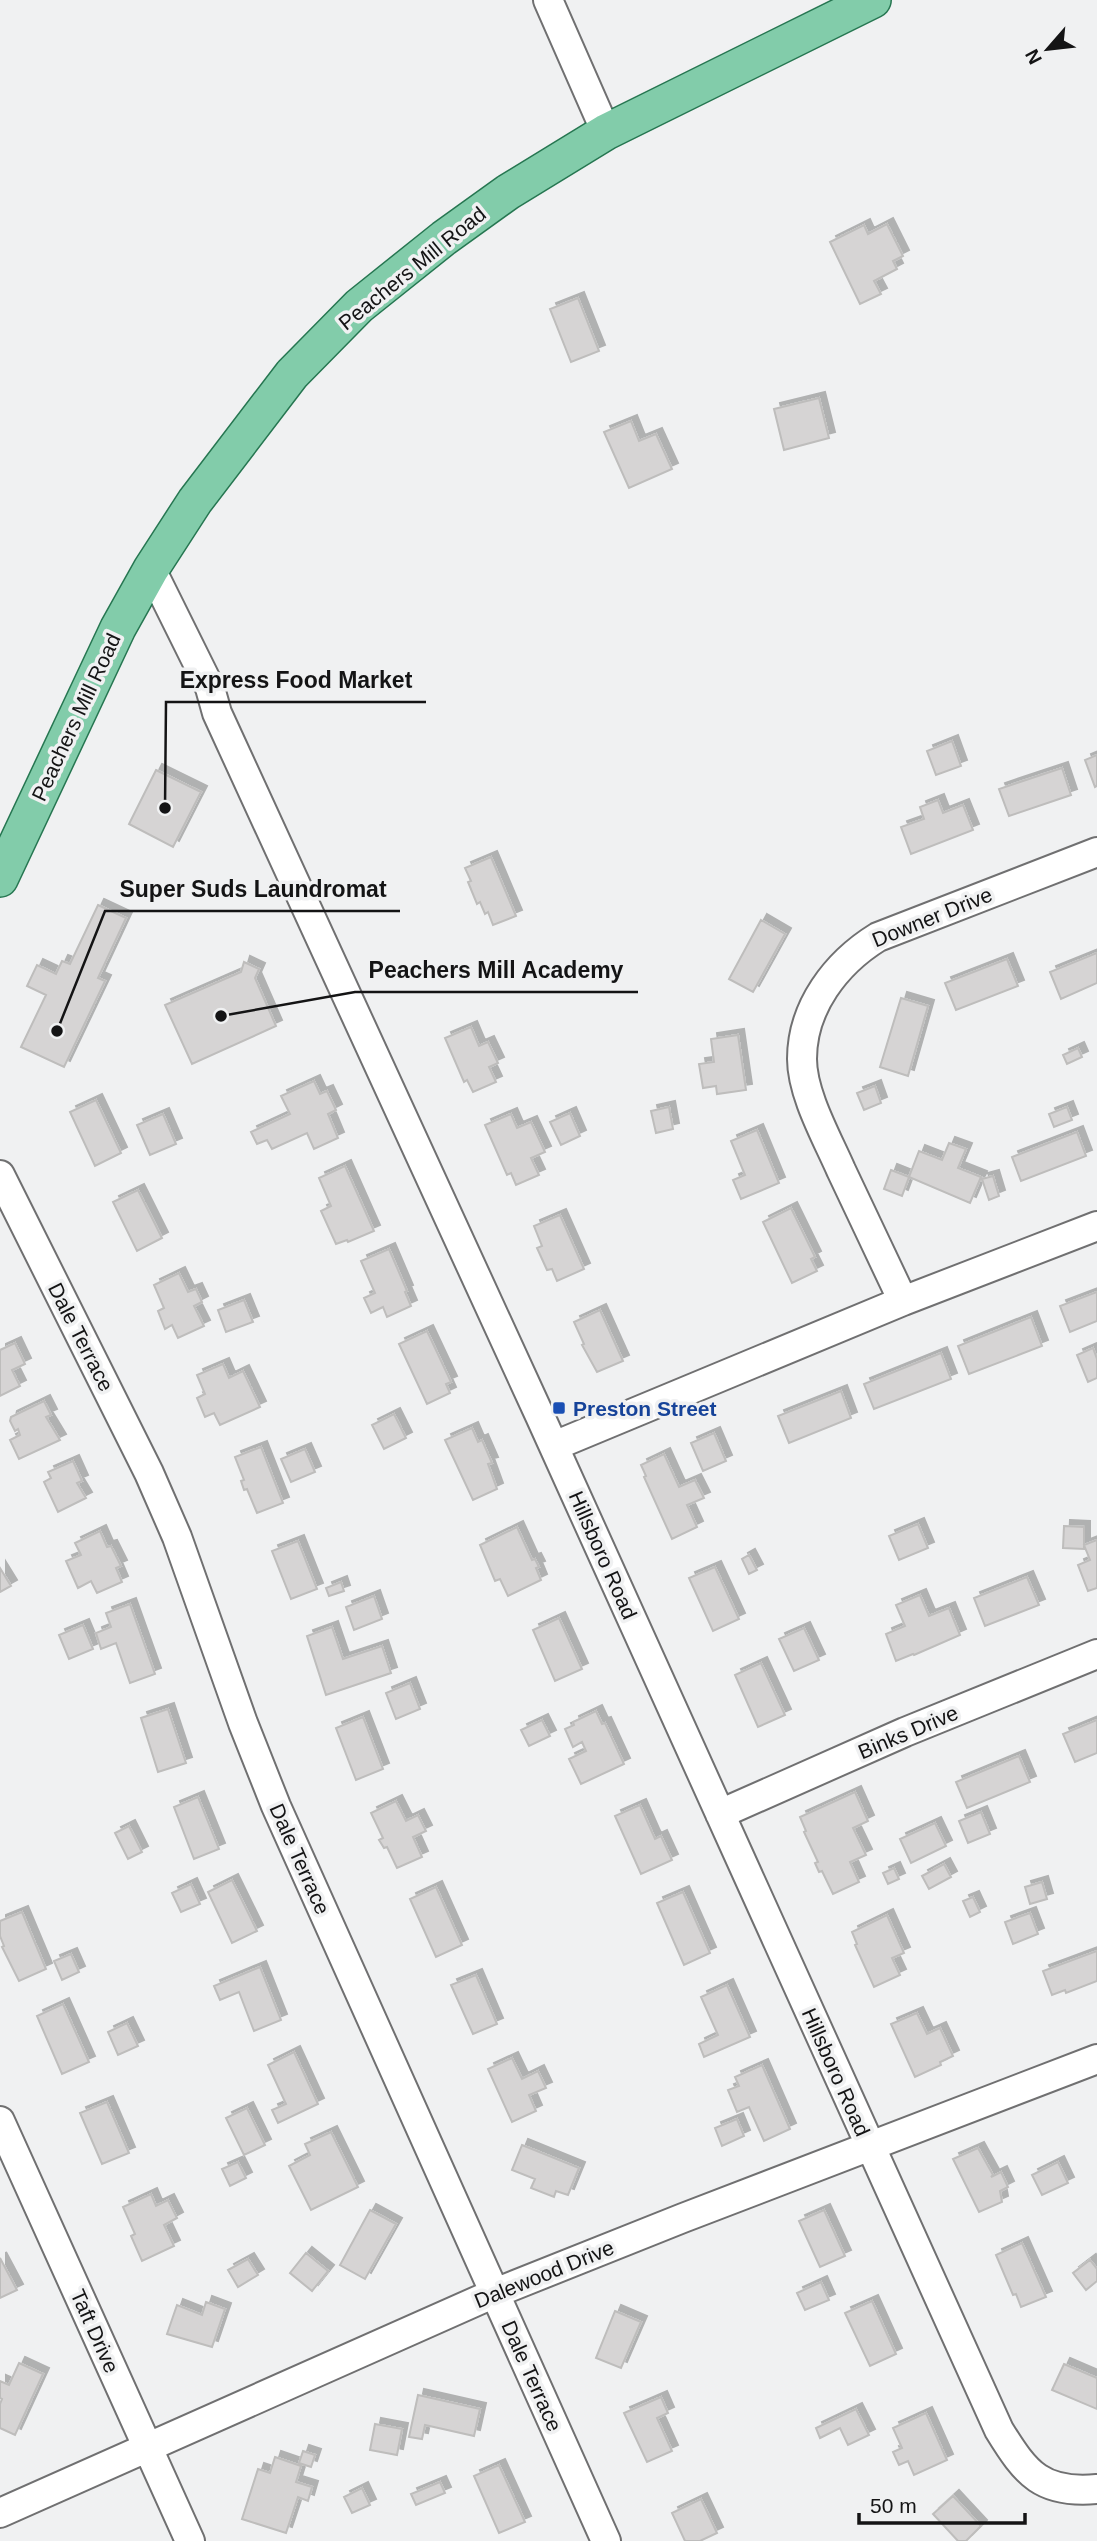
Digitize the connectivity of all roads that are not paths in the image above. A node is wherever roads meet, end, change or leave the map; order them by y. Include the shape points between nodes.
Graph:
1 (548, 0) edge
2 (873, 0) edge
3 (606, 132) junction
4 (151, 569) junction
5 (1097, 852) edge
6 (0, 879) edge
7 (0, 1175) edge
8 (1097, 1226) edge
9 (903, 1301) junction
10 (554, 1446) junction
11 (1097, 1654) edge
12 (720, 1814) junction
13 (1097, 2059) edge
14 (0, 2121) edge
15 (870, 2148) junction
16 (495, 2293) junction
17 (148, 2448) junction
18 (1097, 2489) edge
19 (0, 2513) edge
20 (190, 2541) edge
21 (606, 2541) edge

1 - 3 street
2 - 3 main road, Peachers Mill Road
3 - 4 main road, Peachers Mill Road via 508,192 359,306 292,374 195,501
4 - 6 main road, Peachers Mill Road via 118,628
4 - 10 street, Hillsboro Road via 210,688 217,713
5 - 9 street, Downer Drive via 878,937 841,965 812,1010 802,1060 807,1085 818,1119
7 - 16 street, Dale Terrace via 149,1473 276,1806
8 - 9 street
9 - 10 street
10 - 12 street, Hillsboro Road
11 - 12 street, Binks Drive
12 - 15 street, Hillsboro Road
13 - 15 street, Dalewood Drive
14 - 17 street, Taft Drive
15 - 16 street, Dalewood Drive
15 - 18 street, Hillsboro Road via 988,2408 1016,2457 1041,2482 1060,2489
16 - 17 street, Dalewood Drive
16 - 21 street, Dale Terrace
17 - 19 street, Dalewood Drive
17 - 20 street, Taft Drive

